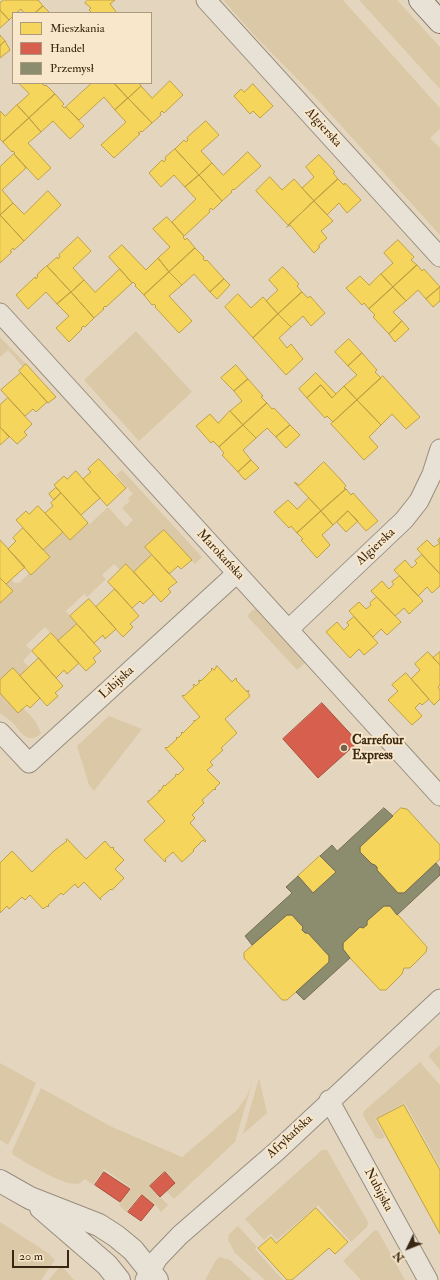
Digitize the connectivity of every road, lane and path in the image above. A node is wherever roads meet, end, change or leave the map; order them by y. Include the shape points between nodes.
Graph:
1 (206, 0) edge
2 (420, 0) edge
3 (440, 22) edge
4 (440, 257) edge
5 (0, 313) edge
6 (440, 449) edge
7 (237, 573) junction
8 (289, 629) junction
9 (0, 732) edge
10 (440, 796) edge
11 (440, 999) edge
12 (330, 1100) junction
13 (0, 1181) edge
14 (30, 1198) junction
15 (151, 1277) edge
16 (119, 1280) edge
17 (428, 1280) edge

1 - 4 street, Algierska
2 - 3 street
5 - 7 street, Marokańska
6 - 8 street, Algierska via 419,501 404,520
7 - 8 street, Marokańska
7 - 9 street, Libijska via 29,763
8 - 10 street, Marokańska
11 - 12 street, Afrykańska
12 - 15 street, Afrykańska via 277,1151 180,1235 158,1258
12 - 17 street, Nubijska
13 - 14 street
14 - 15 street via 98,1225 116,1236 133,1250
14 - 16 street via 107,1265

